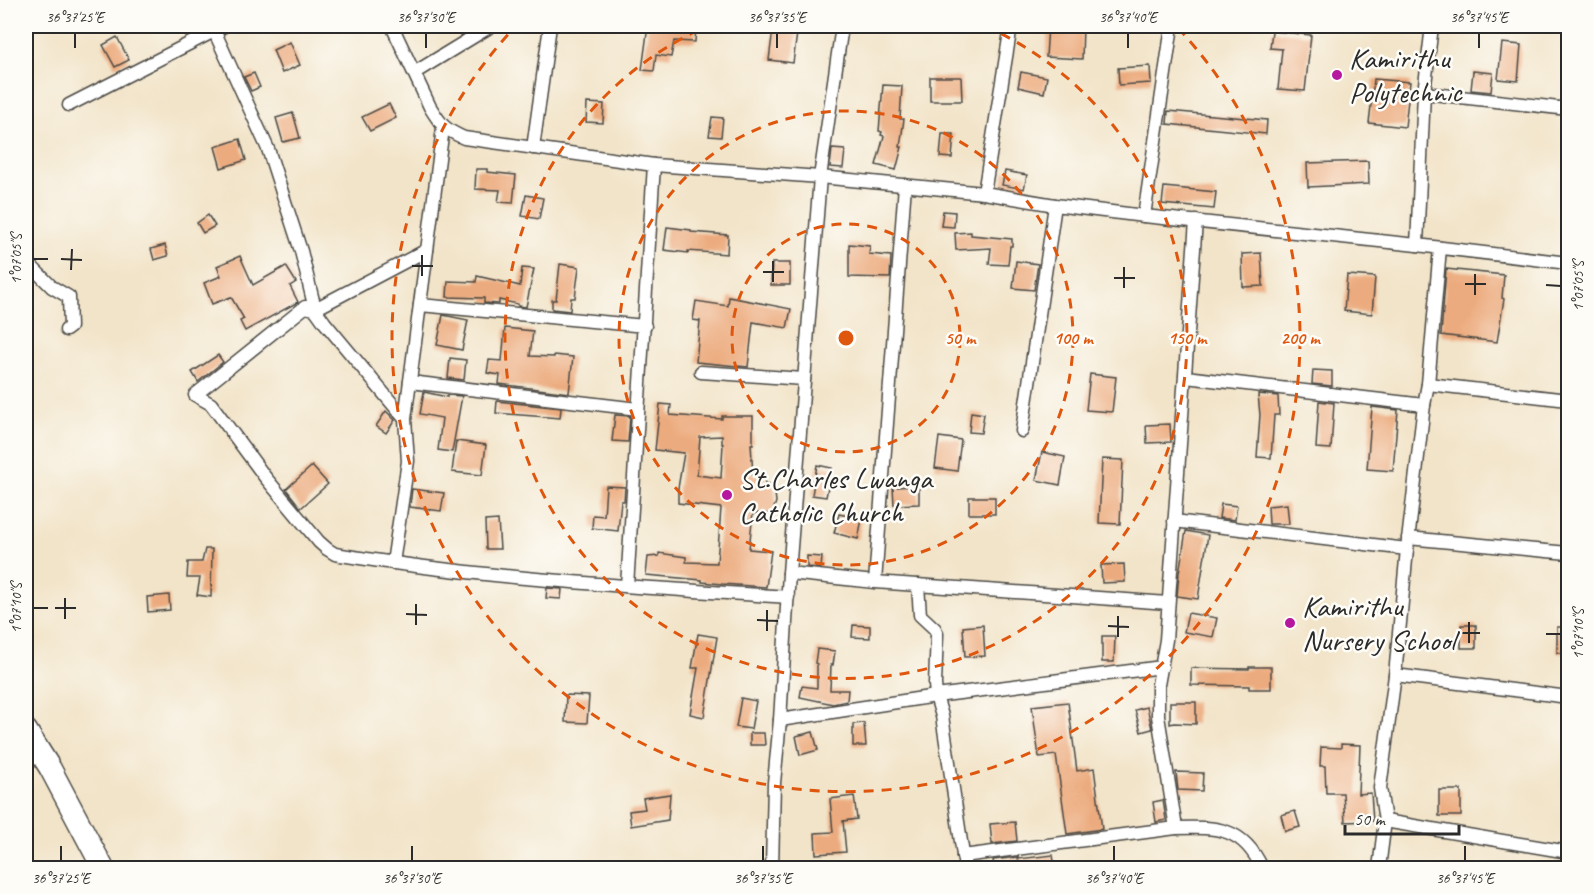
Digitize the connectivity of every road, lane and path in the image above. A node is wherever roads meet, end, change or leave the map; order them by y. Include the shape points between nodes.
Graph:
1 (392, 26) edge
2 (491, 26) edge
3 (550, 26) edge
4 (842, 26) edge
5 (1011, 26) edge
6 (1172, 26) edge
7 (1432, 26) edge
8 (217, 27) edge
9 (414, 73) junction
10 (1424, 93) junction
11 (69, 105) dead end
12 (1569, 109) edge
13 (443, 128) junction
14 (533, 148) junction
15 (654, 165) junction
16 (820, 177) junction
17 (905, 185) junction
18 (984, 193) junction
19 (1055, 205) junction
20 (1144, 216) junction
21 (1196, 221) junction
22 (1417, 245) junction
23 (1440, 248) junction
24 (427, 250) junction
25 (26, 261) edge
26 (1569, 263) edge
27 (420, 306) junction
28 (315, 309) junction
29 (645, 326) junction
30 (66, 330) dead end
31 (701, 372) dead end
32 (1186, 377) junction
33 (804, 380) junction
34 (410, 382) junction
35 (1428, 384) junction
36 (1569, 400) edge
37 (1424, 405) junction
38 (638, 410) junction
39 (405, 419) junction
40 (1022, 431) dead end
41 (1174, 521) junction
42 (1408, 543) junction
43 (1569, 553) edge
44 (393, 563) junction
45 (789, 573) junction
46 (875, 582) junction
47 (918, 585) junction
48 (627, 586) junction
49 (788, 597) junction
50 (1168, 603) junction
51 (1162, 668) junction
52 (1395, 675) junction
53 (936, 696) junction
54 (1569, 697) edge
55 (780, 720) junction
56 (26, 730) edge
57 (1385, 821) junction
58 (1176, 828) junction
59 (1569, 852) edge
60 (964, 862) edge
61 (103, 868) edge
62 (772, 868) edge
63 (1262, 868) edge
64 (1379, 868) edge

1 - 9 street
2 - 9 street
3 - 14 street
4 - 16 street
5 - 18 street
6 - 20 street
7 - 10 street
8 - 11 street
8 - 28 street via 268,149
9 - 13 street
10 - 12 street
10 - 22 street
13 - 14 street via 464,138
13 - 24 street
14 - 15 street
15 - 16 street
15 - 29 street
16 - 17 street
16 - 33 street
17 - 18 street
17 - 46 street
18 - 19 street
19 - 20 street
19 - 40 street
20 - 21 street
21 - 22 street
21 - 32 street
22 - 23 street
23 - 26 street
23 - 35 street
24 - 27 street
24 - 28 street
25 - 30 street via 52,287 69,297 70,327
27 - 29 street
27 - 34 street
28 - 39 street
28 - 44 street via 304,307 195,395 211,404 265,477 327,549 335,554
29 - 38 street
31 - 33 street
32 - 37 street
32 - 41 street
33 - 45 street
34 - 38 street
34 - 39 street
35 - 36 street
35 - 37 street
37 - 42 street
38 - 48 street
39 - 44 street via 408,461
41 - 42 street
41 - 50 street
42 - 43 street
42 - 52 street
44 - 48 street
45 - 46 street
45 - 49 street
46 - 47 street
47 - 50 street
47 - 53 street via 920,615 937,634
48 - 49 street
49 - 55 street
50 - 51 street
51 - 53 street
51 - 58 street via 1158,716
52 - 54 street
52 - 57 street via 1380,788
53 - 55 street
53 - 60 street
55 - 62 street
56 - 61 highway
57 - 59 street
57 - 64 street
58 - 60 street
58 - 63 street via 1223,830 1239,837

